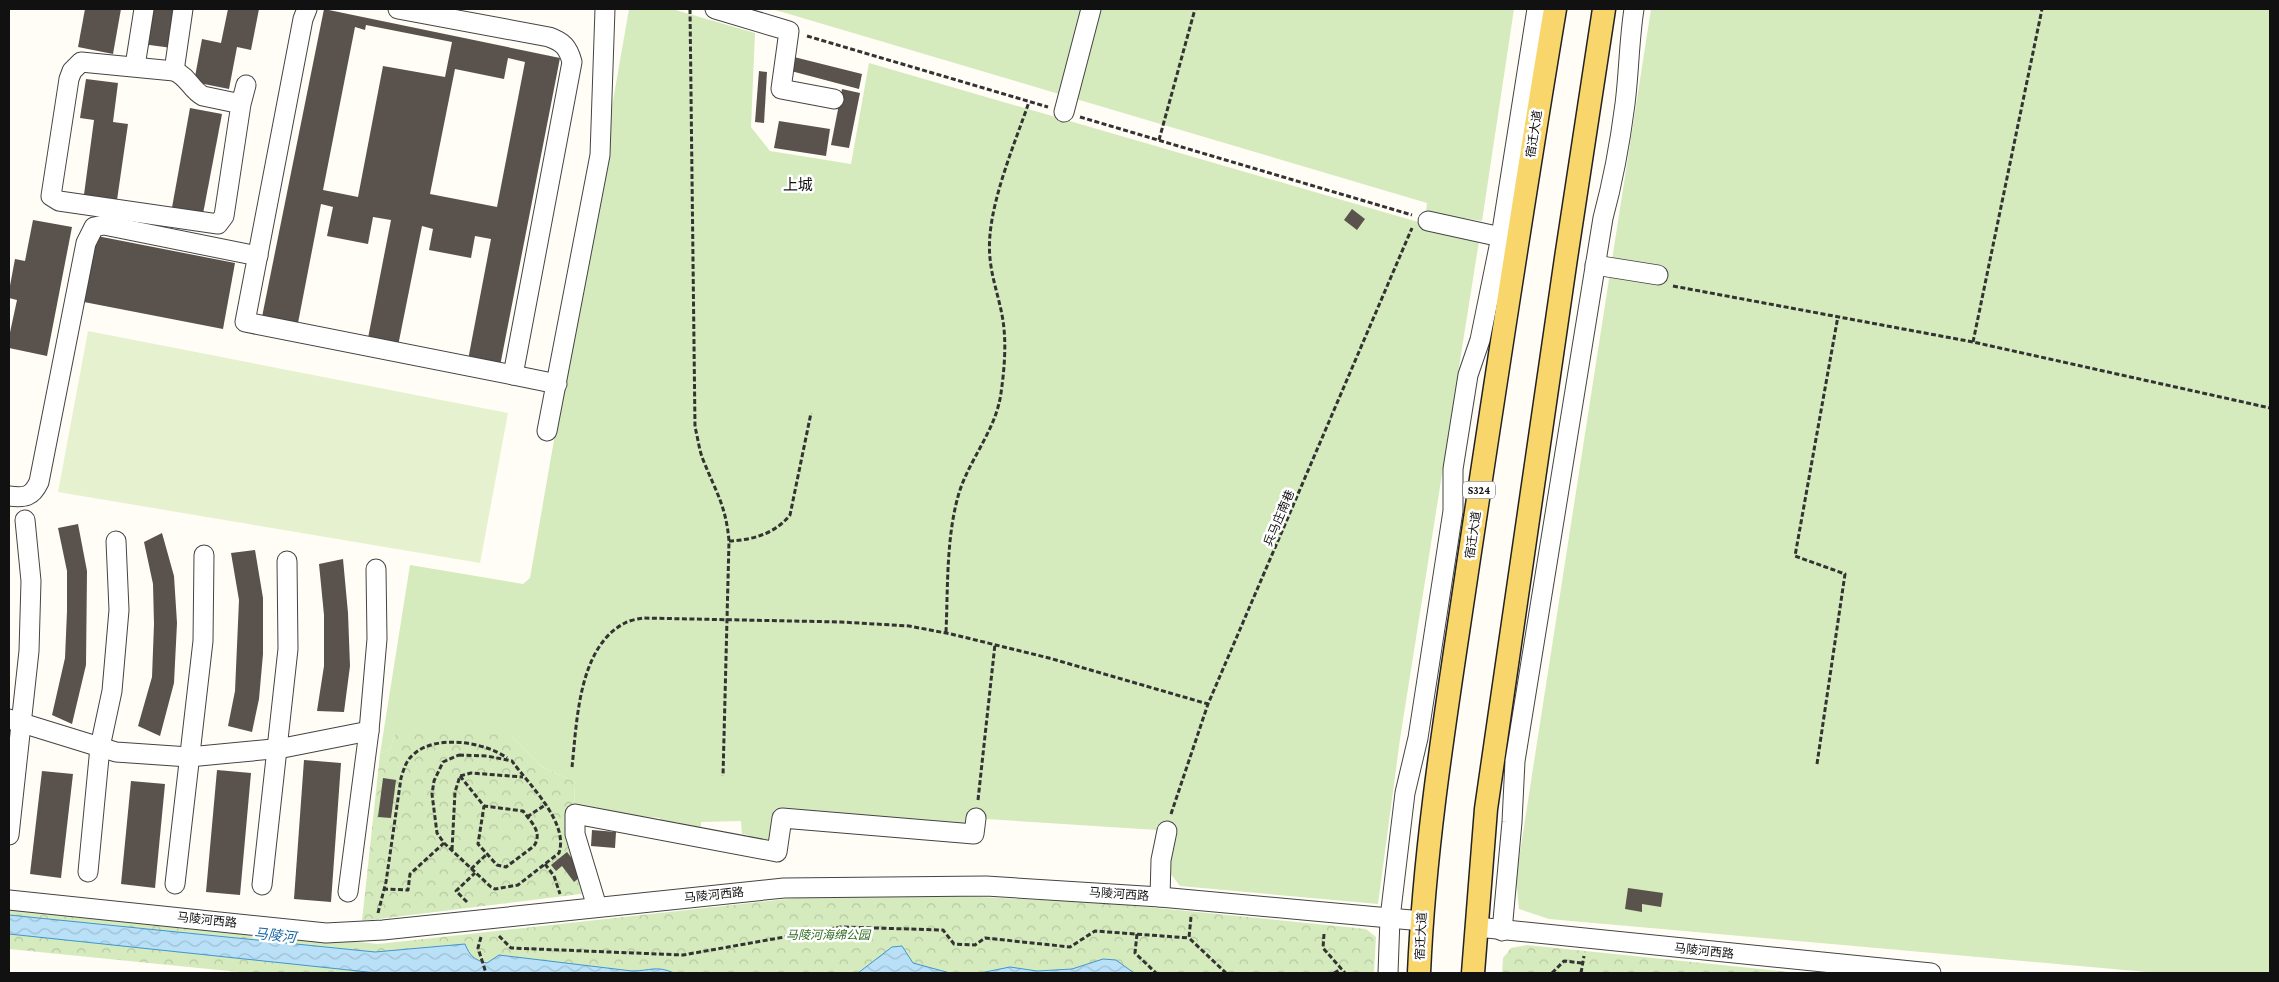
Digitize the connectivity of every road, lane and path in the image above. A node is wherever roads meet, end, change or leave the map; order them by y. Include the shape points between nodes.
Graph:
1 (144, 9) edge
2 (183, 9) edge
3 (307, 9) edge
4 (398, 9) edge
5 (605, 9) edge
6 (690, 9) edge
7 (715, 9) edge
8 (1091, 9) edge
9 (1195, 9) edge
10 (1537, 9) edge
11 (1555, 9) edge
12 (1604, 9) edge
13 (1634, 9) edge
14 (2042, 9) edge
15 (790, 31) junction
16 (135, 66) junction
17 (174, 71) junction
18 (246, 85) dead end
19 (834, 99) dead end
20 (1029, 102) junction
21 (241, 104) junction
22 (1064, 112) junction
23 (1158, 140) junction
24 (1420, 221) junction
25 (1501, 237) junction
26 (258, 256) junction
27 (1595, 265) junction
28 (1665, 280) joint
29 (1838, 316) junction
30 (1973, 342) junction
31 (512, 375) junction
32 (557, 384) junction
33 (2270, 408) edge
34 (811, 412) dead end
35 (548, 431) dead end
36 (9, 496) edge
37 (25, 520) dead end
38 (729, 540) junction
39 (116, 542) dead end
40 (204, 556) dead end
41 (287, 561) dead end
42 (376, 569) dead end
43 (726, 620) junction
44 (946, 632) junction
45 (995, 644) junction
46 (1208, 704) junction
47 (15, 721) edge
48 (369, 730) junction
49 (100, 747) junction
50 (277, 749) junction
51 (189, 757) junction
52 (512, 761) junction
53 (1817, 764) dead end
54 (572, 767) dead end
55 (460, 776) junction
56 (723, 776) dead end
57 (524, 777) junction
58 (545, 805) junction
59 (484, 806) junction
60 (527, 817) junction
61 (976, 818) joint
62 (1167, 830) joint
63 (9, 835) edge
64 (444, 843) junction
65 (452, 851) junction
66 (486, 854) junction
67 (545, 864) junction
68 (471, 868) junction
69 (88, 872) dead end
70 (475, 872) junction
71 (176, 884) dead end
72 (262, 885) dead end
73 (384, 889) junction
74 (348, 892) dead end
75 (1160, 897) junction
76 (9, 900) edge
77 (1192, 900) junction
78 (598, 907) junction
79 (565, 910) junction
80 (1390, 918) junction
81 (485, 919) junction
82 (1422, 921) junction
83 (1477, 927) junction
84 (376, 931) junction
85 (1502, 931) junction
86 (1137, 934) junction
87 (1324, 934) dead end
88 (1189, 938) junction
89 (478, 948) dead end
90 (1341, 969) junction
91 (486, 973) edge
92 (1156, 973) edge
93 (1226, 973) edge
94 (1334, 973) edge
95 (1345, 973) edge
96 (1388, 973) edge
97 (1419, 973) edge
98 (1473, 973) edge
99 (1552, 973) edge
100 (1581, 973) edge
101 (1931, 973) edge

1 - 16 street
2 - 17 street
3 - 26 street
4 - 31 street via 559,41 572,62
5 - 32 street via 600,155
6 - 38 path via 695,427 703,460 718,490
7 - 15 street
8 - 22 street
9 - 23 path
10 - 25 street
11 - 82 main road, 宿迁大道 / S324 via 1515,251 1434,797
12 - 83 main road via 1486,809
13 - 27 street via 1628,42 1625,103
14 - 30 path
15 - 19 street via 781,89
15 - 20 path
16 - 17 street
16 - 21 street via 81,62 72,71 51,196 55,199 218,224 224,216
17 - 21 street via 185,76 203,96
18 - 21 street
20 - 22 path
20 - 44 path via 995,205 991,229 990,258 1004,328 1004,370 1001,395 989,434 971,464 959,494 948,566
22 - 23 path
23 - 24 path
24 - 25 street
24 - 46 path, 兵马庄南巷
25 - 80 street via 1480,340 1468,375 1453,469 1451,521 1418,738 1405,794
26 - 31 street via 245,322
26 - 36 street via 104,225 94,227 86,243 39,482 35,492 29,496
27 - 28 street
27 - 85 street via 1515,761
28 - 29 path
29 - 30 path
29 - 53 path via 1795,556 1845,574
30 - 33 path
31 - 32 street
32 - 35 street
34 - 38 path via 790,515 782,525 757,537
37 - 47 street via 31,581 29,651
38 - 43 path
39 - 49 street via 119,610 112,691
40 - 51 street via 203,641
41 - 50 street via 288,648
42 - 48 street via 377,639
43 - 44 path via 841,622
43 - 54 path via 644,618 625,622 601,644 591,660 579,702
43 - 56 path
44 - 45 path
45 - 46 path
45 - 61 path
46 - 62 path, 兵马庄南巷
47 - 49 street
47 - 63 street
48 - 50 street
48 - 74 street
49 - 51 street via 116,752
49 - 69 street
50 - 51 street
50 - 72 street
51 - 71 street
52 - 57 path
52 - 64 path via 469,754 444,762 435,776 432,794 437,833
52 - 73 path via 494,750 469,744 440,743 414,754 400,778
55 - 57 path
55 - 59 path
55 - 65 path via 455,792
57 - 58 path
58 - 60 path
58 - 67 path via 556,819 562,844 559,852
59 - 60 path via 523,811
59 - 66 path via 478,844
60 - 66 path via 537,831 534,846 506,866 497,865
61 - 78 street via 974,834 782,818 777,852 575,814 575,834
62 - 75 street via 1161,860
64 - 65 path
64 - 73 path via 410,874 408,890
65 - 68 path
66 - 68 path
67 - 70 path via 510,888 491,887
67 - 79 path via 554,876
68 - 70 path
70 - 81 path via 456,891
73 - 84 path
75 - 77 street, 马陵河西路
75 - 78 street, 马陵河西路 via 986,886 784,888
76 - 84 street, 马陵河西路 via 326,932
77 - 80 street, 马陵河西路
77 - 88 path
78 - 79 street, 马陵河西路
79 - 81 street, 马陵河西路
80 - 82 street, 马陵河西路
80 - 96 street
81 - 84 street, 马陵河西路
81 - 86 path via 511,948 683,955 841,926 943,930 954,944 975,945 985,938 1070,947 1095,931
82 - 97 main road, 宿迁大道 / S324
83 - 85 street, 马陵河西路
83 - 98 main road
85 - 101 street, 马陵河西路
86 - 88 path
86 - 92 path via 1135,953
87 - 90 path via 1323,948
88 - 93 path
89 - 91 path
90 - 94 path
90 - 95 path
99 - 100 path via 1564,961 1582,963

